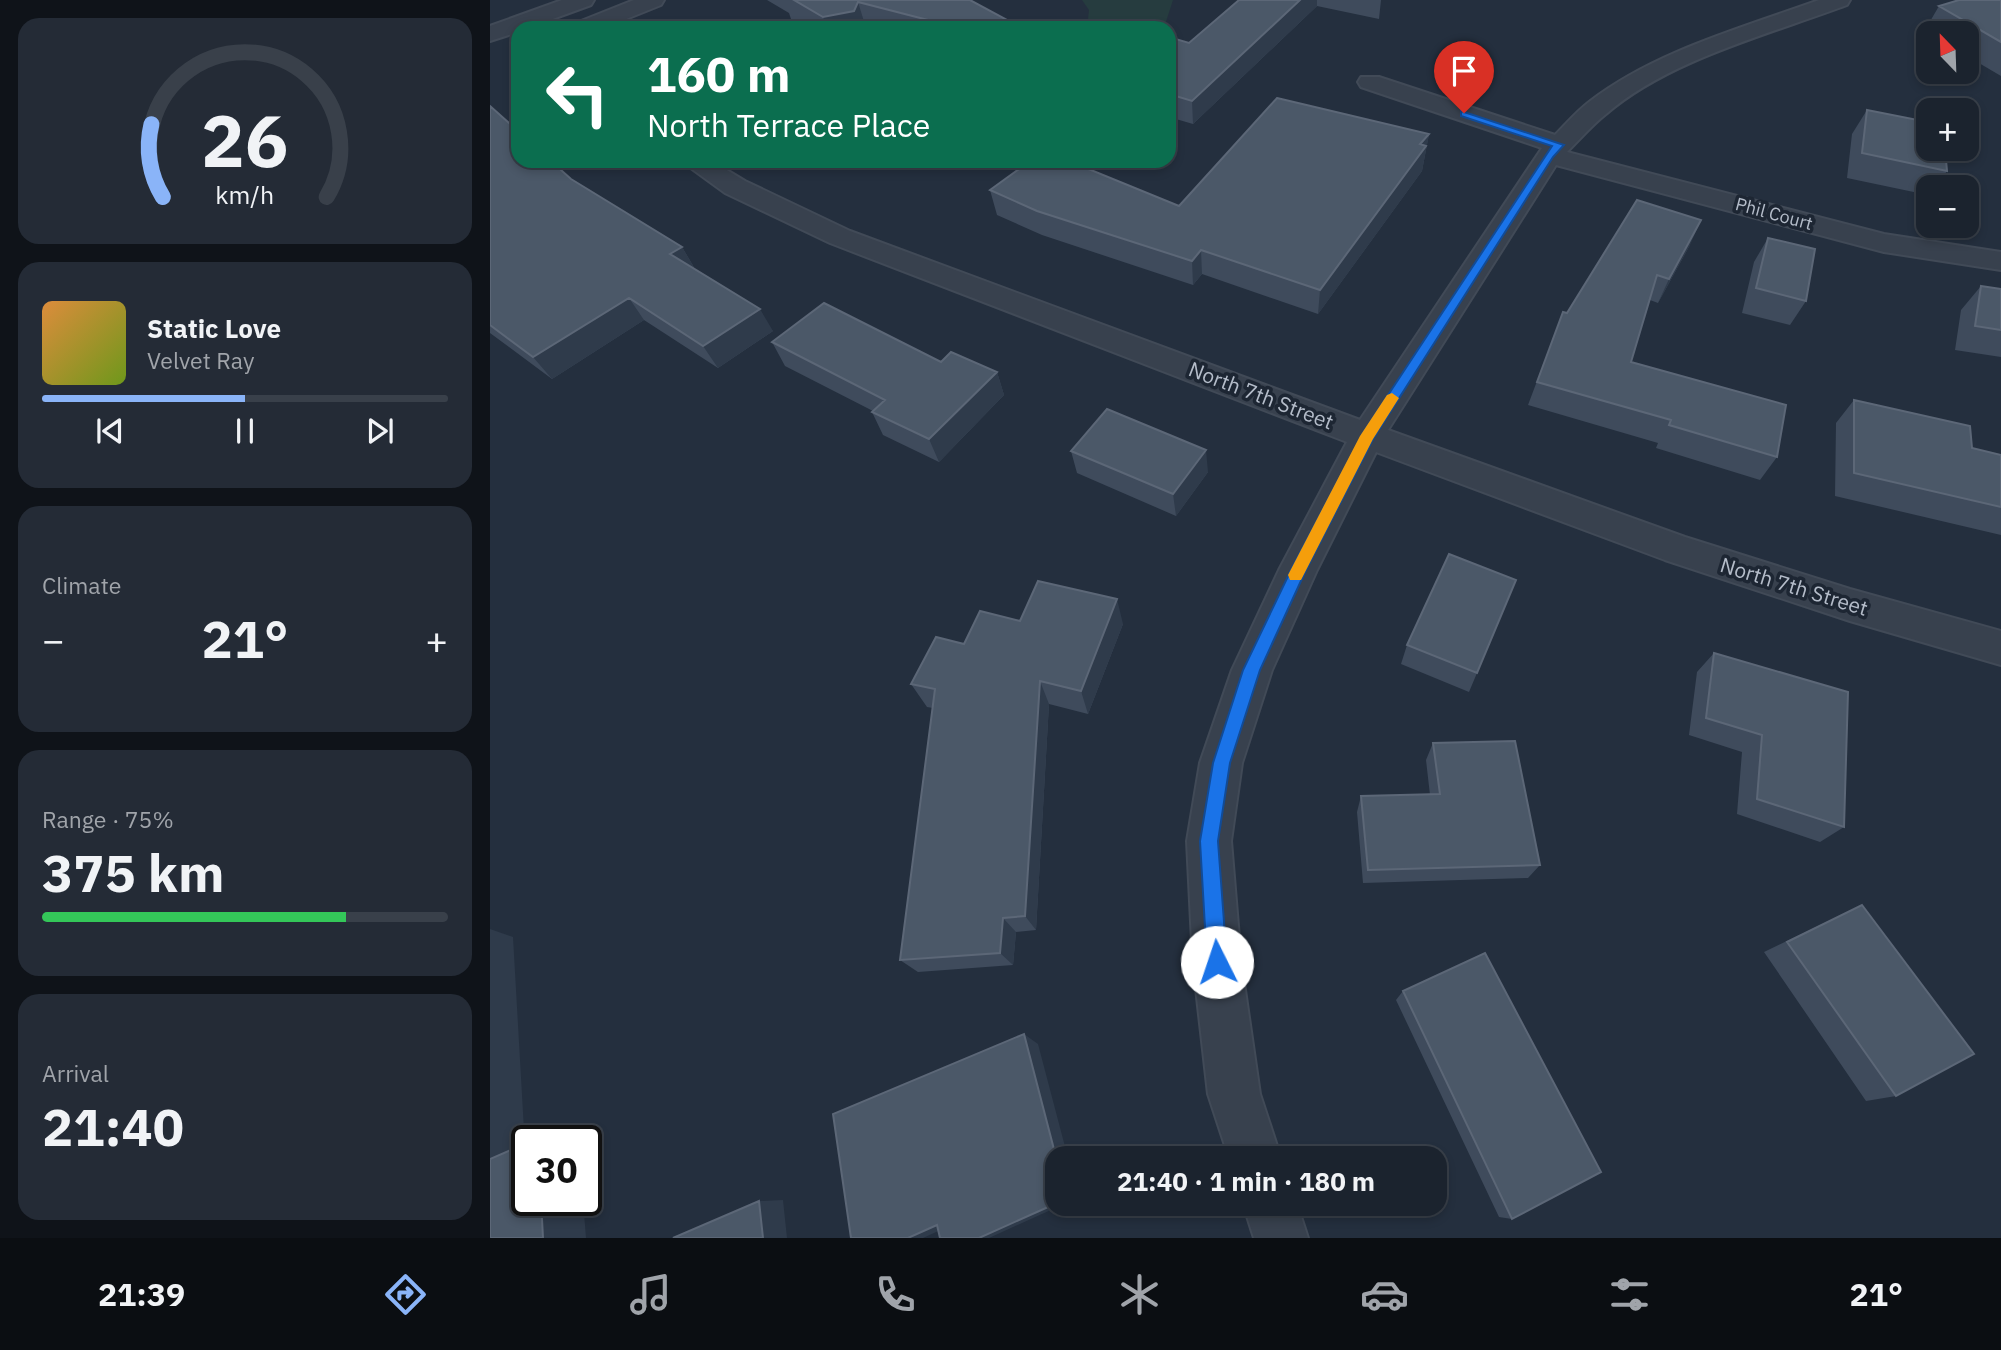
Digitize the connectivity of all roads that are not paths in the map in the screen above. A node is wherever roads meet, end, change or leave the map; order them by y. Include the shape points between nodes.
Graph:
1 (583, 0) edge
2 (653, 0) edge
3 (1839, 0) edge
4 (516, 20) edge
5 (601, 21) edge
6 (511, 23) edge
7 (490, 34) edge
8 (1370, 82) dead end
9 (1554, 150) junction
10 (705, 168) edge
11 (2001, 261) edge
12 (1367, 436) junction
13 (2001, 648) edge
14 (1251, 1146) edge
15 (1274, 1216) edge
16 (1281, 1238) edge

1 - 4 street
2 - 5 street
3 - 9 street via 1645,77 1598,107
6 - 7 street
8 - 9 street, Phil Court
9 - 11 street, Phil Court via 1884,243
9 - 12 street
10 - 12 street, North 7th Street via 840,237
12 - 13 street, North 7th Street via 1678,550
12 - 14 street via 1252,670 1222,763 1209,841 1217,962 1234,1094
15 - 16 street

